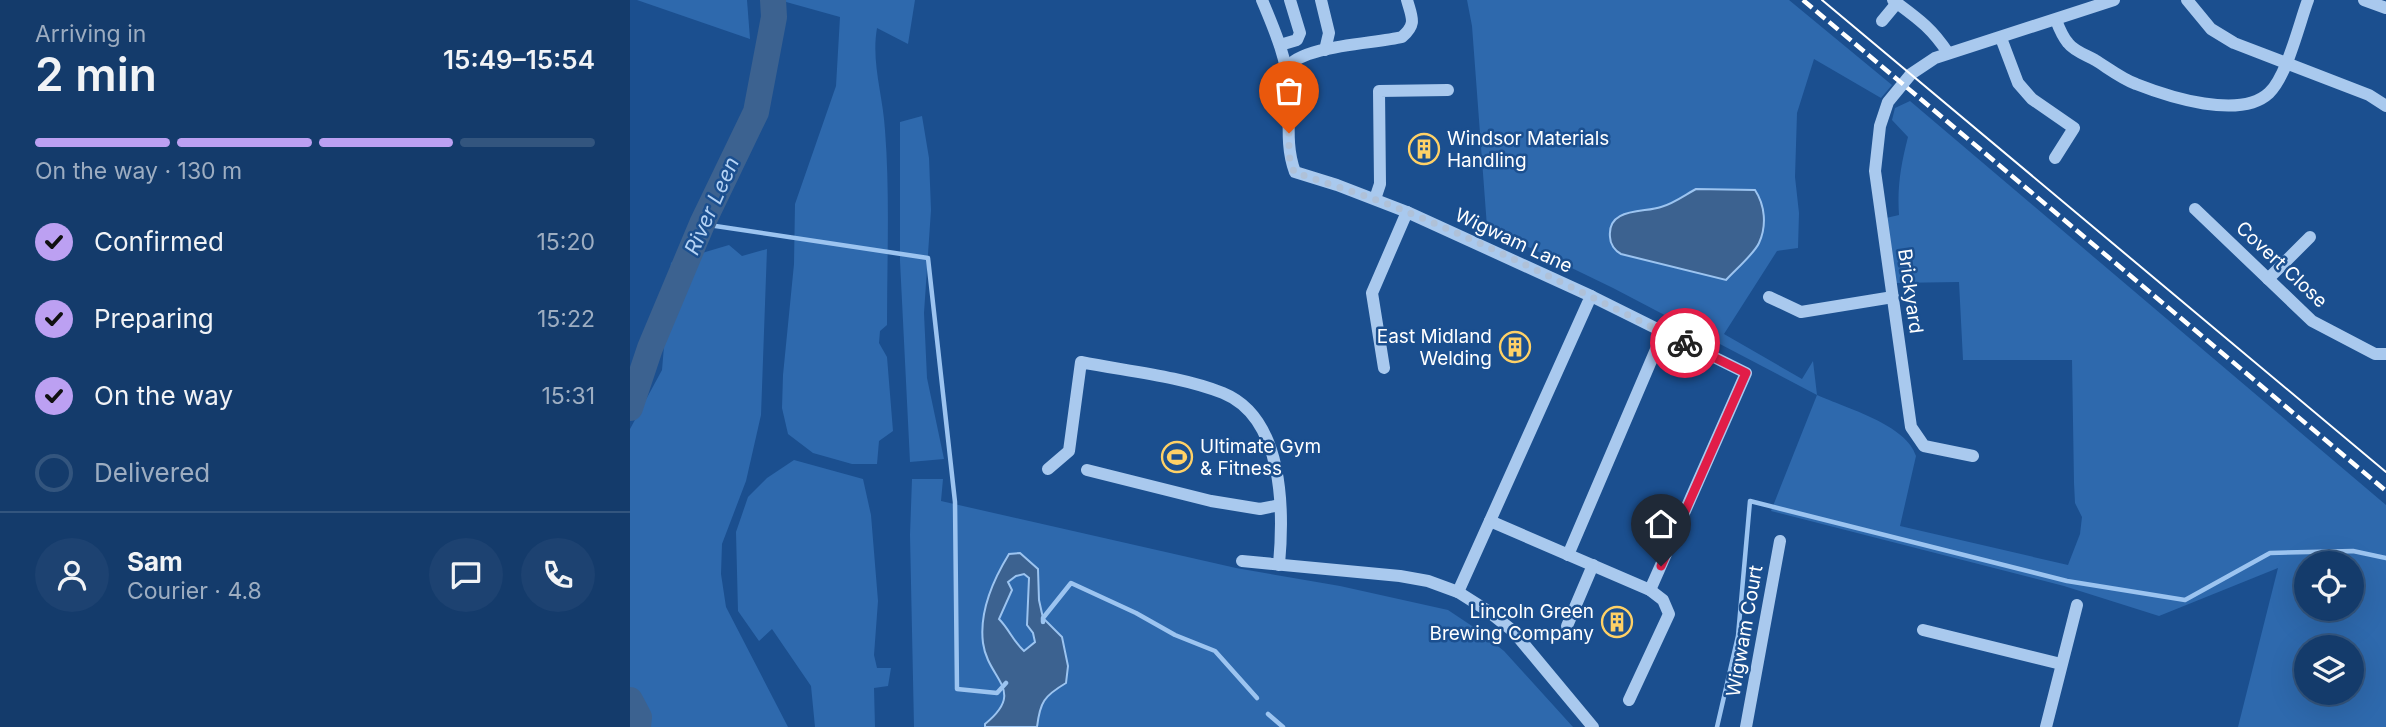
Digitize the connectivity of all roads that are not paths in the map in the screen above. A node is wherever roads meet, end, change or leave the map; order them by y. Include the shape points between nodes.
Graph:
1 (1262, 0) edge
2 (1290, 0) edge
3 (1321, 0) edge
4 (1407, 0) edge
5 (2114, 0) edge
6 (2187, 0) edge
7 (2308, 0) edge
8 (2364, 0) edge
9 (1895, 1) edge
10 (2386, 8) edge
11 (2056, 20) junction
12 (1882, 21) dead end
13 (2001, 38) junction
14 (1280, 45) junction
15 (1325, 50) junction
16 (1948, 53) junction
17 (2286, 63) junction
18 (1286, 69) junction
19 (1448, 90) dead end
20 (2386, 106) edge
21 (2055, 158) dead end
22 (1375, 199) junction
23 (2196, 209) dead end
24 (1407, 212) junction
25 (2310, 237) dead end
26 (2268, 279) junction
27 (1591, 296) junction
28 (1769, 297) dead end
29 (1892, 297) junction
30 (1663, 333) junction
31 (2386, 354) edge
32 (1384, 368) dead end
33 (1973, 456) dead end
34 (1048, 469) dead end
35 (1087, 470) dead end
36 (1280, 505) junction
37 (1490, 521) junction
38 (1780, 541) dead end
39 (1568, 555) junction
40 (1242, 561) dead end
41 (1279, 565) junction
42 (1593, 565) junction
43 (1650, 590) junction
44 (1458, 592) junction
45 (2077, 605) dead end
46 (1567, 626) dead end
47 (1923, 630) dead end
48 (2062, 664) junction
49 (1629, 700) dead end
50 (1593, 727) edge
51 (1746, 727) edge
52 (2046, 727) edge

1 - 14 street, Wigwam Lane
2 - 14 street via 1300,33 1297,40
3 - 15 street via 1329,33
4 - 15 street via 1413,21 1402,37
5 - 11 street
6 - 17 street via 2211,29
7 - 17 street
8 - 10 street
9 - 12 street
9 - 16 street via 1927,25
11 - 13 street
11 - 17 street via 2070,45 2135,84 2196,102 2225,106 2259,99 2275,85
13 - 16 street
13 - 21 street via 2018,83 2032,99 2074,128
14 - 18 street, Wigwam Lane
15 - 18 street via 1290,62
16 - 29 street, Brickyard via 1920,67 1896,91 1880,126 1875,172
17 - 20 street via 2369,94
18 - 22 street, Wigwam Lane via 1289,156 1294,172
19 - 22 street via 1379,91 1380,184
22 - 24 street, Wigwam Lane
23 - 26 street, Covert Close
24 - 27 street, Wigwam Lane
24 - 32 street via 1371,293
25 - 26 street
26 - 31 street, Covert Close via 2312,321 2375,354
27 - 30 street, Wigwam Lane
27 - 37 street
28 - 29 street via 1801,312
29 - 33 street, Brickyard via 1910,427 1924,446
30 - 39 street
30 - 43 street, Wigwam Lane via 1746,373
34 - 36 street via 1069,451 1081,362 1224,393 1245,407 1268,441
35 - 36 street via 1211,501 1260,509
36 - 41 street
37 - 39 street
37 - 44 street
38 - 51 street, Wigwam Court
39 - 42 street
40 - 41 street
41 - 44 street via 1401,576
42 - 43 street
42 - 46 street
43 - 49 street via 1663,600 1668,614
44 - 50 street via 1513,631
45 - 48 street
47 - 48 street
48 - 52 street

